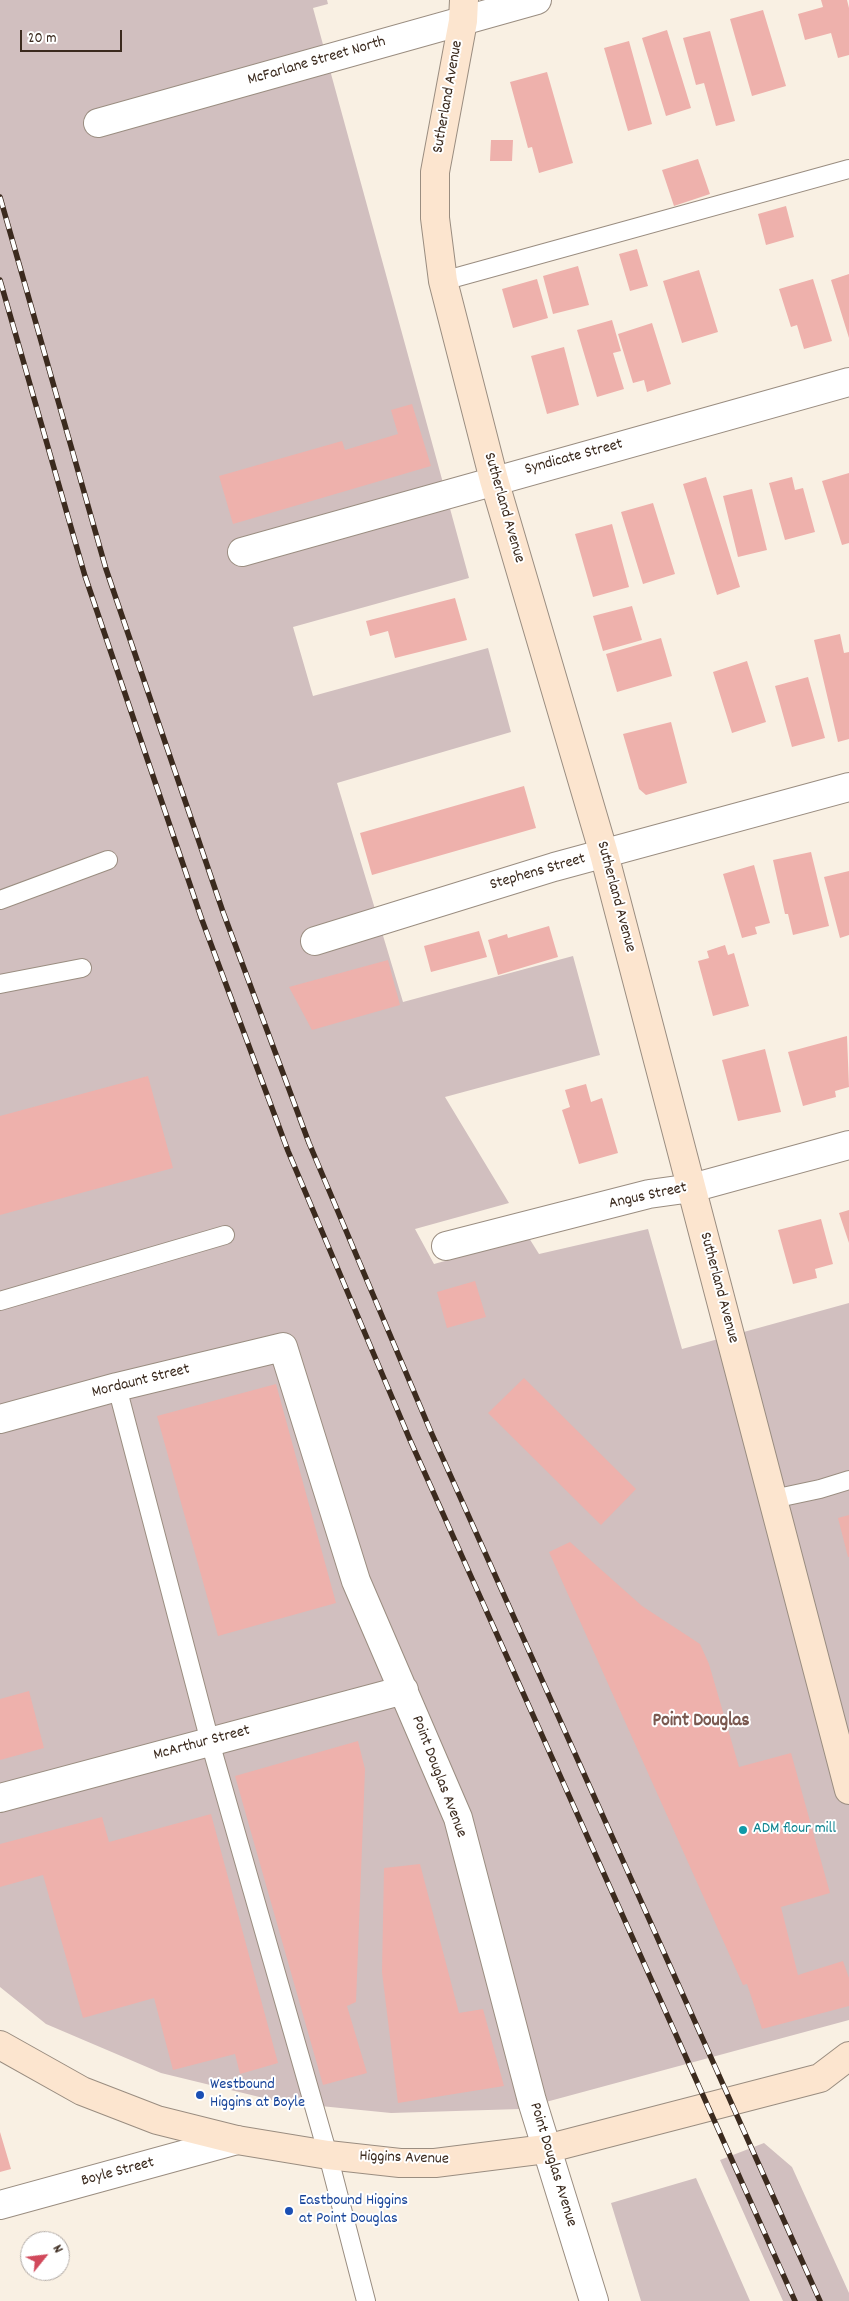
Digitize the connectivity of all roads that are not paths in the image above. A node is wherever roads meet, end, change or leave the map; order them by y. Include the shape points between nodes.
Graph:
1 (537, 0) edge
2 (463, 10) edge
3 (98, 123) dead end
4 (849, 169) edge
5 (443, 281) junction
6 (849, 382) edge
7 (494, 480) junction
8 (242, 552) dead end
9 (849, 787) edge
10 (604, 854) junction
11 (108, 860) dead end
12 (0, 900) edge
13 (315, 941) dead end
14 (82, 968) dead end
15 (0, 984) edge
16 (849, 1145) edge
17 (692, 1188) junction
18 (226, 1235) dead end
19 (446, 1246) dead end
20 (0, 1300) edge
21 (283, 1347) joint
22 (118, 1387) junction
23 (0, 1419) edge
24 (849, 1480) edge
25 (773, 1499) junction
26 (404, 1690) junction
27 (210, 1742) junction
28 (849, 1790) edge
29 (0, 1798) edge
30 (0, 2045) edge
31 (849, 2056) edge
32 (820, 2078) junction
33 (849, 2085) edge
34 (237, 2140) junction
35 (546, 2149) junction
36 (328, 2155) junction
37 (0, 2205) edge
38 (366, 2301) edge
39 (594, 2301) edge

1 - 2 street, McFarlane Street North
2 - 3 street, McFarlane Street North
2 - 5 street, Sutherland Avenue via 435,172 435,218
4 - 5 lane
5 - 7 street, Sutherland Avenue
6 - 7 street, Syndicate Street
7 - 8 street, Syndicate Street
7 - 10 street, Sutherland Avenue
9 - 10 street, Stephens Street
10 - 13 street, Stephens Street
10 - 17 street, Sutherland Avenue
11 - 12 lane
14 - 15 lane
16 - 17 street, Angus Street
17 - 19 street, Angus Street via 649,1194
17 - 25 street, Sutherland Avenue
18 - 20 lane
21 - 22 street, Mordaunt Street
21 - 26 street, Point Douglas Avenue via 356,1581
22 - 23 street, Mordaunt Street
22 - 27 lane
24 - 25 lane
25 - 28 street, Sutherland Avenue
26 - 27 street, McArthur Street
26 - 35 street, Point Douglas Avenue via 458,1818
27 - 29 street, McArthur Street
27 - 36 lane
30 - 34 street, Higgins Avenue via 82,2091 157,2120
31 - 32 street, Higgins Avenue
32 - 33 street, Higgins Avenue
32 - 35 street, Higgins Avenue
34 - 36 street, Higgins Avenue
34 - 37 street, Boyle Street
35 - 36 street, Higgins Avenue via 435,2163
35 - 39 street, Point Douglas Avenue
36 - 38 lane

